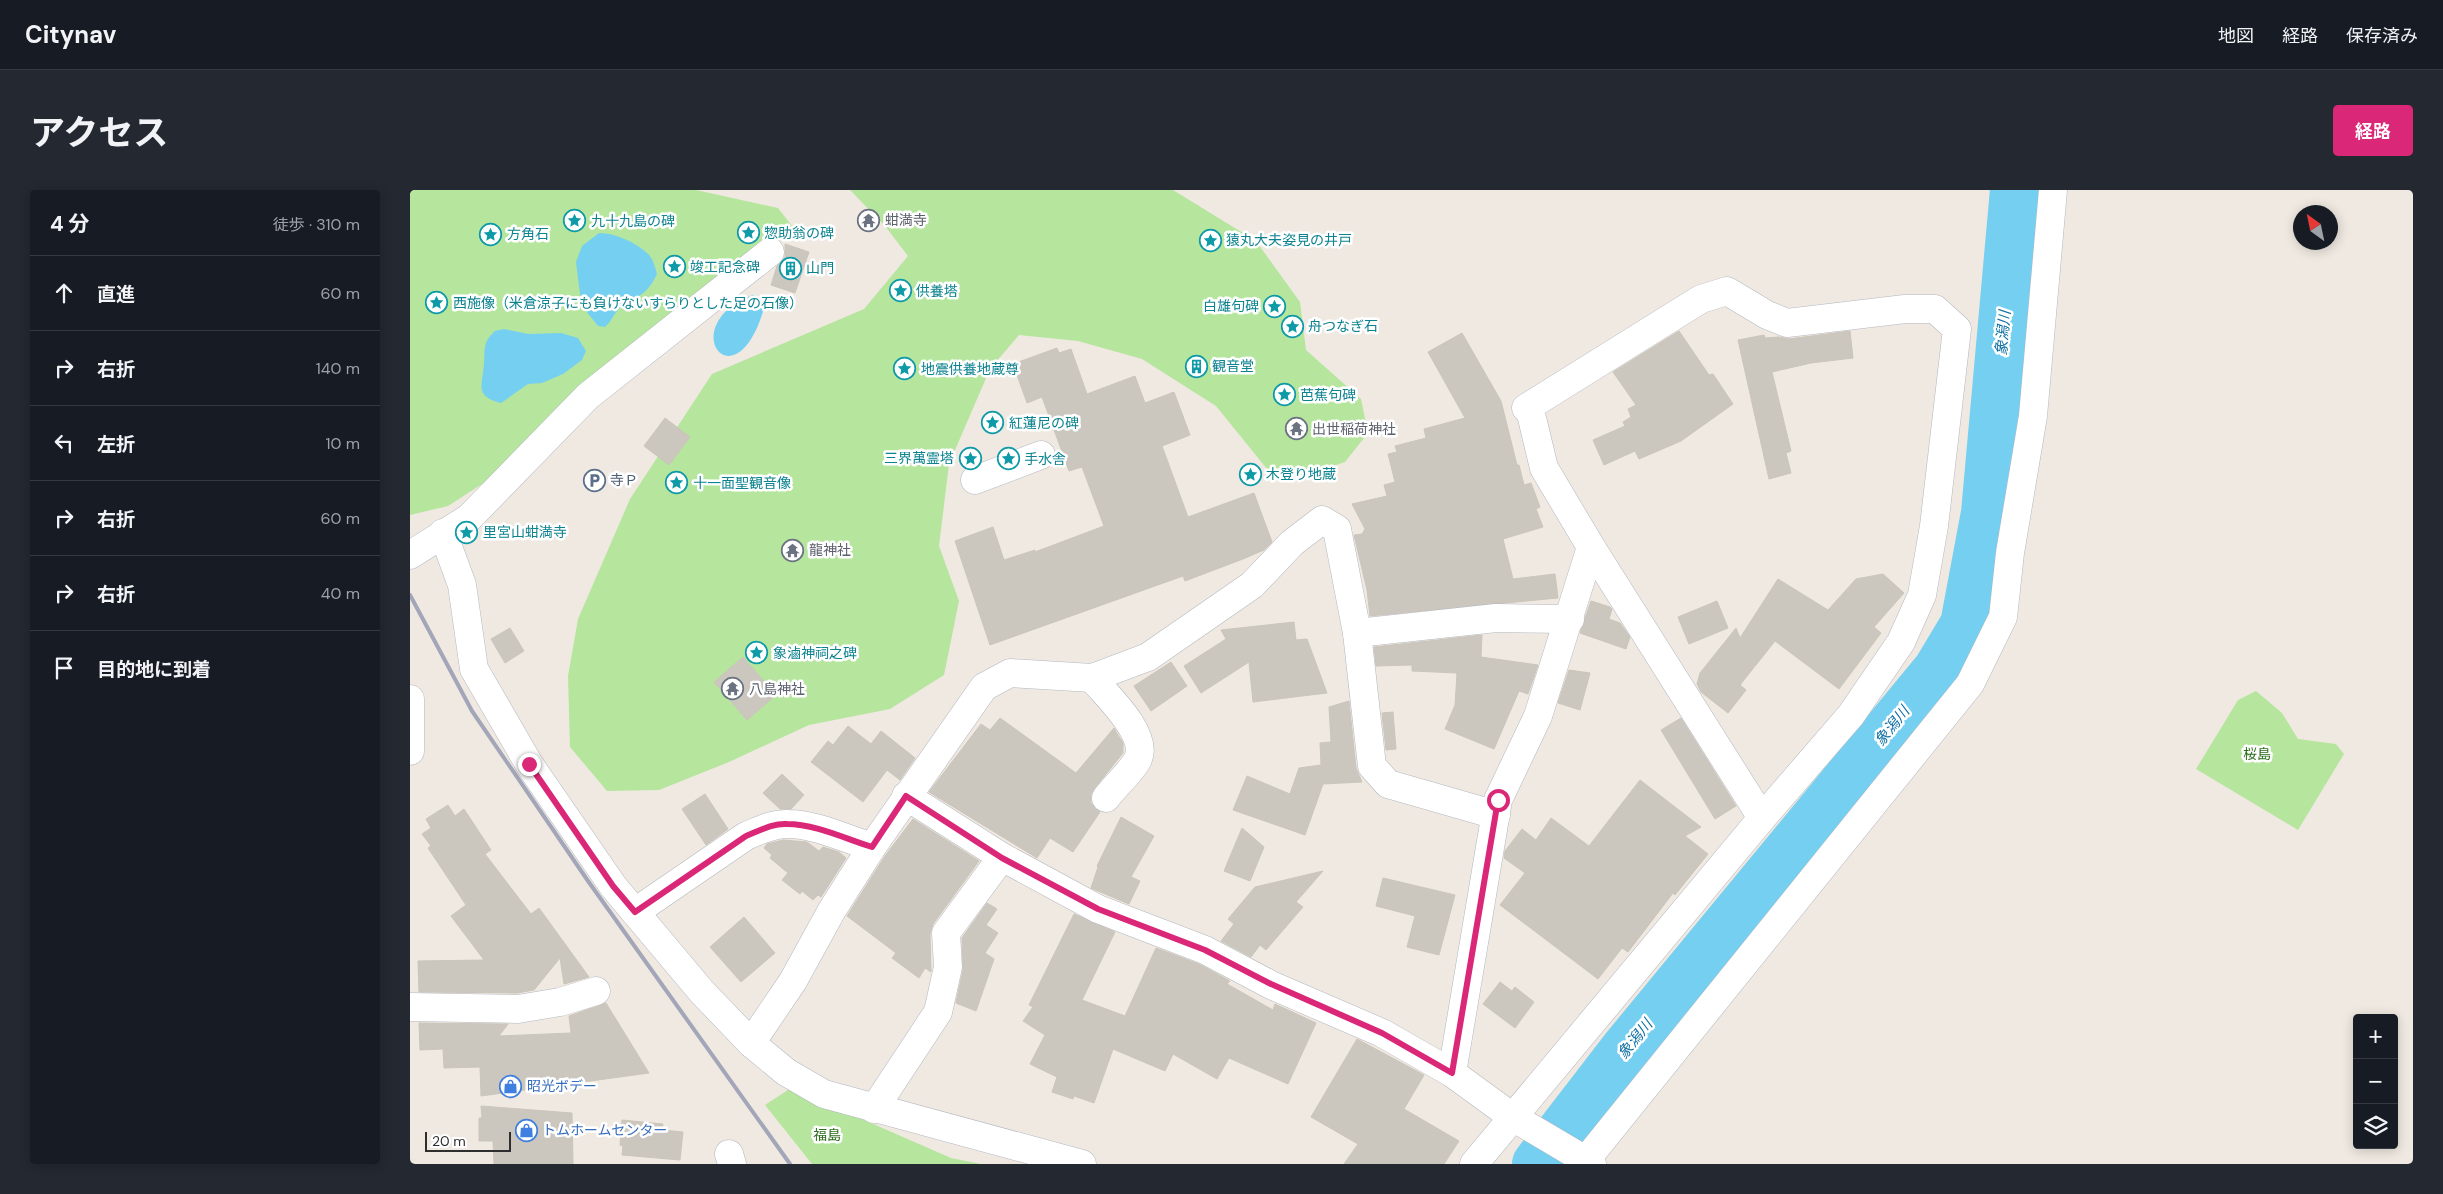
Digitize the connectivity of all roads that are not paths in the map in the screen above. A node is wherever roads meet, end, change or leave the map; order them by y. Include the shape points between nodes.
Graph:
1 (2053, 190) edge
2 (770, 252) dead end
3 (1041, 455) dead end
4 (976, 480) dead end
5 (443, 533) junction
6 (1591, 546) junction
7 (410, 555) edge
8 (1570, 619) junction
9 (1357, 633) junction
10 (1092, 678) junction
11 (410, 700) edge
12 (410, 751) edge
13 (906, 796) junction
14 (1106, 798) dead end
15 (1496, 815) junction
16 (1762, 818) junction
17 (872, 847) junction
18 (1002, 858) junction
19 (635, 912) junction
20 (596, 990) dead end
21 (410, 1007) edge
22 (751, 1043) junction
23 (1452, 1073) junction
24 (874, 1109) junction
25 (1512, 1117) junction
26 (1589, 1162) edge
27 (1082, 1164) edge
28 (1474, 1164) edge

1 - 26 street via 2033,416 2010,553 2003,617 1970,684
2 - 5 street via 588,396 469,518
3 - 4 street
5 - 7 street
5 - 19 street via 462,585 474,669 529,764 613,886
6 - 8 street
6 - 16 street
6 - 16 street via 1544,468 1529,413 1701,299 1727,291 1787,323 1905,309 1934,309 1957,329 1934,526 1922,595 1901,642 1851,716
8 - 9 street via 1496,618
8 - 15 street via 1538,716 1498,800
9 - 10 street via 1337,529 1322,520 1292,543 1252,584 1148,657
9 - 15 street via 1372,766 1388,784
10 - 13 street via 1010,673 984,687
10 - 14 street via 1134,726 1140,746 1139,758
11 - 12 street
13 - 17 street
13 - 18 street
15 - 23 street
16 - 25 street
17 - 19 street via 787,824 766,828 746,836
17 - 22 street via 793,981
18 - 23 street via 1098,909 1205,950 1271,984 1382,1033
18 - 24 street via 946,933 948,967 938,1012
19 - 22 street via 702,992
20 - 21 street via 560,1002 518,1009
22 - 24 street via 786,1072 824,1094
23 - 25 street
24 - 27 street
25 - 26 street
25 - 28 street

